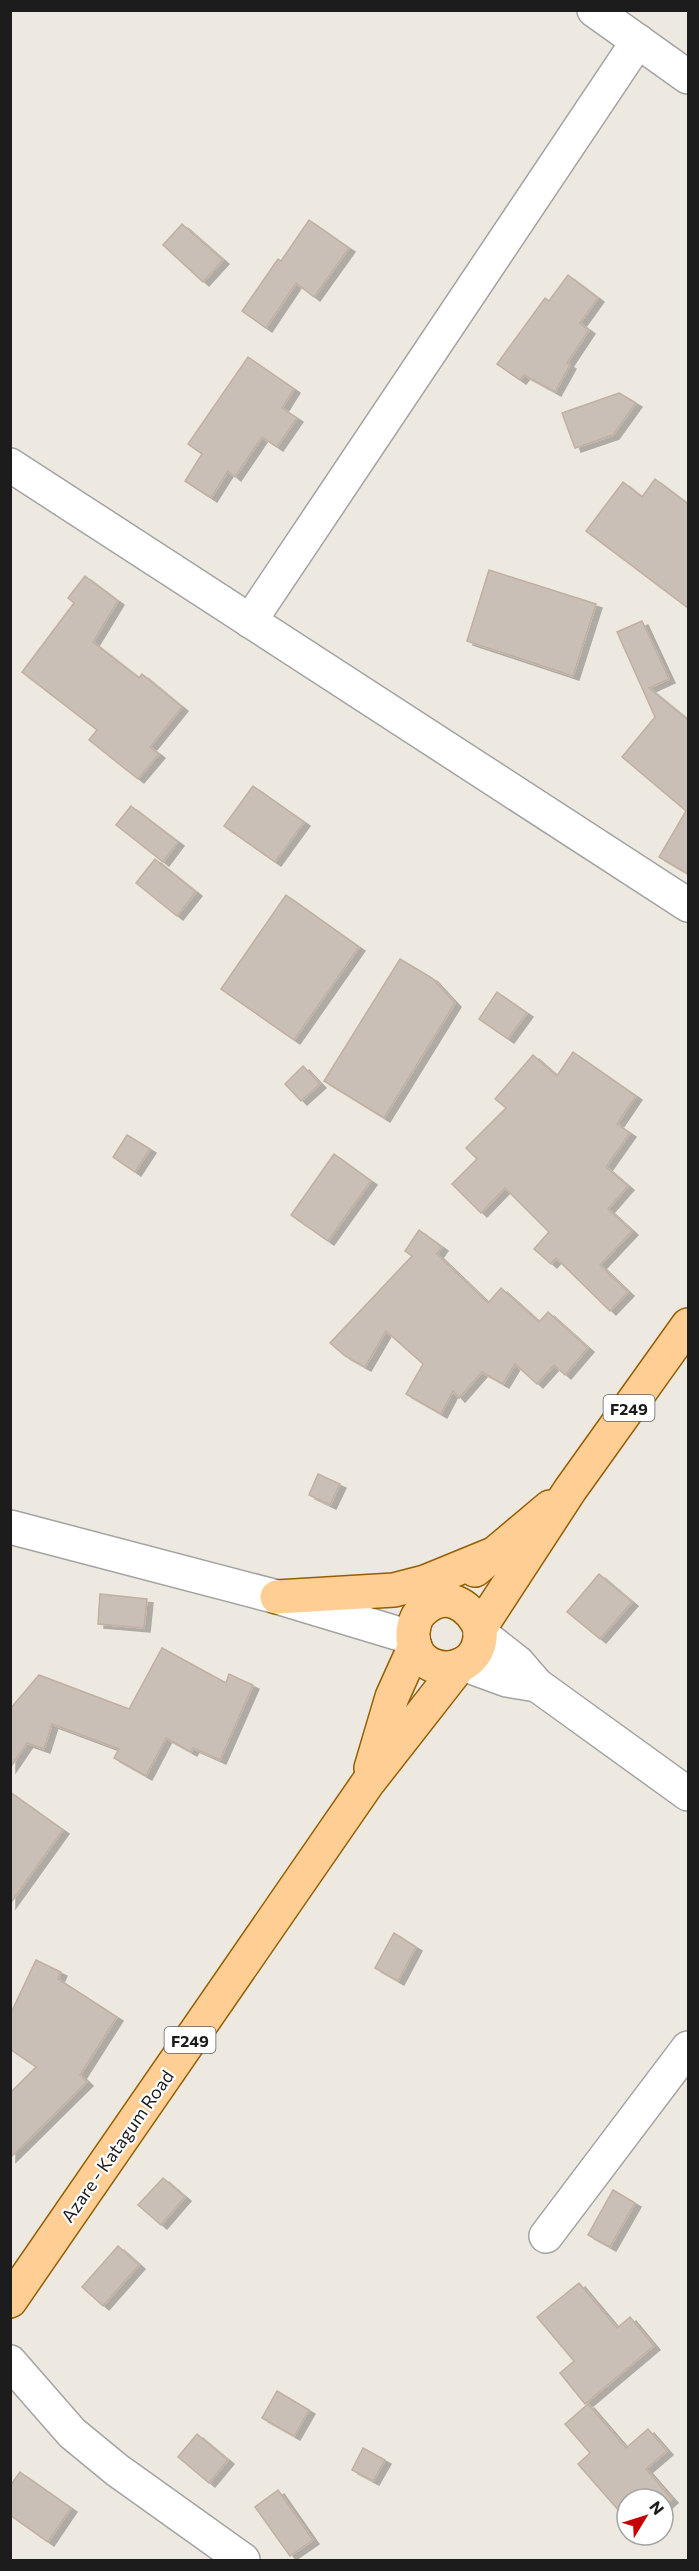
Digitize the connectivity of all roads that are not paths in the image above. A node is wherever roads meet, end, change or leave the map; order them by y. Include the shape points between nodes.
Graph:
1 (594, 10) edge
2 (638, 41) junction
3 (688, 77) edge
4 (10, 465) edge
5 (250, 621) junction
6 (688, 905) edge
7 (688, 1325) edge
8 (570, 1490) junction
9 (10, 1527) edge
10 (491, 1555) junction
11 (277, 1597) junction
12 (445, 1600) junction
13 (480, 1630) junction
14 (414, 1642) junction
15 (462, 1665) junction
16 (537, 1685) junction
17 (367, 1784) junction
18 (688, 1794) edge
19 (688, 2048) edge
20 (546, 2236) dead end
21 (10, 2301) edge
22 (10, 2362) edge
23 (243, 2560) edge

1 - 2 street
2 - 3 street
2 - 5 street
4 - 5 street
5 - 6 street
7 - 8 main road, Azare - Katagum Road / F249
8 - 10 main road, Azare - Katagum Road / F249
8 - 13 main road, Azare - Katagum Road / F249
9 - 11 street
10 - 11 main road via 394,1590
10 - 12 main road, Azare - Katagum Road / F249
11 - 14 street
12 - 13 main road via 473,1613
12 - 14 main road, Azare - Katagum Road / F249 via 420,1612 414,1624
13 - 15 main road, Azare - Katagum Road / F249 via 476,1651
13 - 16 street
14 - 15 main road via 422,1658 433,1666 447,1669
14 - 17 main road, Azare - Katagum Road / F249 via 392,1697
15 - 16 street
15 - 17 main road, Azare - Katagum Road / F249
16 - 18 street
17 - 21 main road, Azare - Katagum Road / F249
19 - 20 street
22 - 23 street via 72,2433

